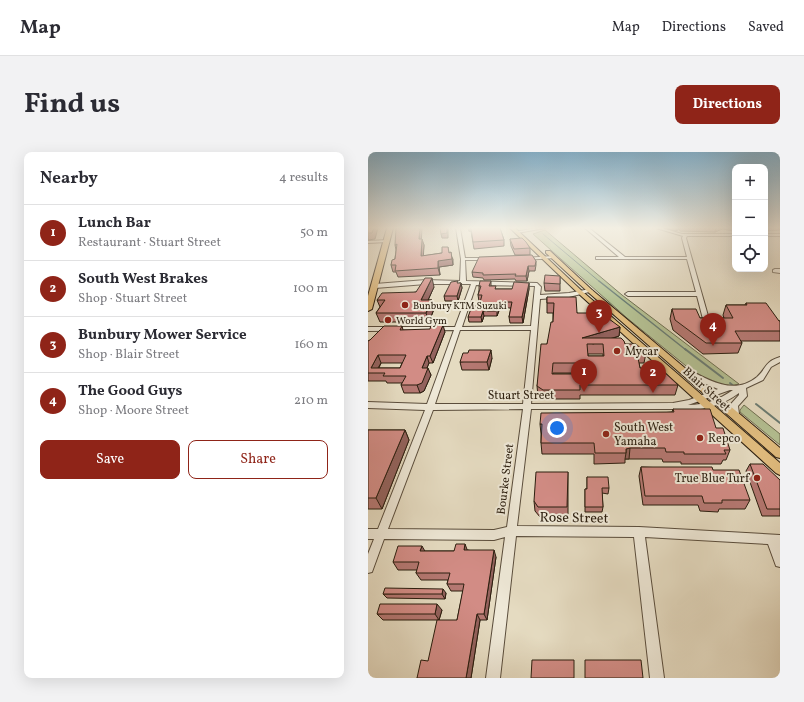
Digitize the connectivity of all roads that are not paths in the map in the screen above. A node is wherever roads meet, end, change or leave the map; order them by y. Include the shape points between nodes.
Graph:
1 (384, 253) edge
2 (462, 253) edge
3 (540, 253) edge
4 (548, 253) edge
5 (617, 253) edge
6 (688, 253) edge
7 (553, 257) junction
8 (544, 258) junction
9 (598, 258) dead end
10 (624, 258) junction
11 (690, 258) junction
12 (463, 259) junction
13 (494, 259) edge
14 (518, 259) edge
15 (463, 282) junction
16 (474, 283) junction
17 (375, 286) junction
18 (590, 291) junction
19 (371, 293) edge
20 (581, 293) junction
21 (628, 294) dead end
22 (700, 294) junction
23 (538, 296) junction
24 (368, 309) edge
25 (707, 323) edge
26 (458, 328) junction
27 (534, 328) junction
28 (368, 329) edge
29 (780, 360) edge
30 (684, 371) junction
31 (742, 387) junction
32 (726, 389) junction
33 (712, 395) junction
34 (700, 399) junction
35 (718, 401) junction
36 (368, 405) edge
37 (707, 405) junction
38 (673, 406) junction
39 (430, 407) junction
40 (526, 407) junction
41 (735, 414) junction
42 (780, 454) edge
43 (780, 470) edge
44 (511, 531) junction
45 (639, 532) junction
46 (368, 534) edge
47 (381, 535) junction
48 (776, 540) edge
49 (780, 562) edge
50 (368, 568) edge
51 (493, 678) edge
52 (657, 678) edge

1 - 17 main road
2 - 12 street
3 - 8 main road, Blair Street
4 - 7 main road, Blair Street
5 - 10 street
6 - 11 street
7 - 8 street
7 - 18 main road, Blair Street
8 - 14 street
8 - 20 main road, Blair Street
9 - 10 street
10 - 11 street
11 - 22 street
12 - 13 street
12 - 15 street
15 - 16 street
15 - 17 street
16 - 23 street, Bourke Street via 535,284 538,287
16 - 26 street
17 - 19 main road
18 - 20 street
18 - 30 main road, Blair Street
19 - 24 main road
20 - 23 street
20 - 34 main road, Blair Street
21 - 22 street
22 - 25 street
23 - 27 street, Bourke Street
26 - 27 street
26 - 28 street
26 - 39 street
27 - 40 street, Bourke Street
29 - 31 street via 769,365 760,378
30 - 32 street
30 - 33 main road, Blair Street
31 - 32 street
31 - 35 street, Stuart Street
31 - 41 street via 743,396 734,405
32 - 33 street, Stuart Street
33 - 34 street, Stuart Street
33 - 35 main road, Blair Street
34 - 37 main road, Blair Street
34 - 38 street, Stuart Street
35 - 37 street, Stuart Street
35 - 41 main road, Blair Street
36 - 39 street, Stuart Street
37 - 38 street, Stuart Street via 682,409
37 - 43 main road, Blair Street
38 - 40 street, Stuart Street
39 - 40 street, Stuart Street
39 - 47 street
40 - 44 street, Bourke Street
41 - 42 main road, Blair Street
44 - 45 street, Rose Street
44 - 47 street, Rose Street via 494,535
44 - 51 street, Bourke Street
45 - 48 street, Rose Street
45 - 52 street
46 - 47 street, Rose Street
47 - 50 street
48 - 49 street

